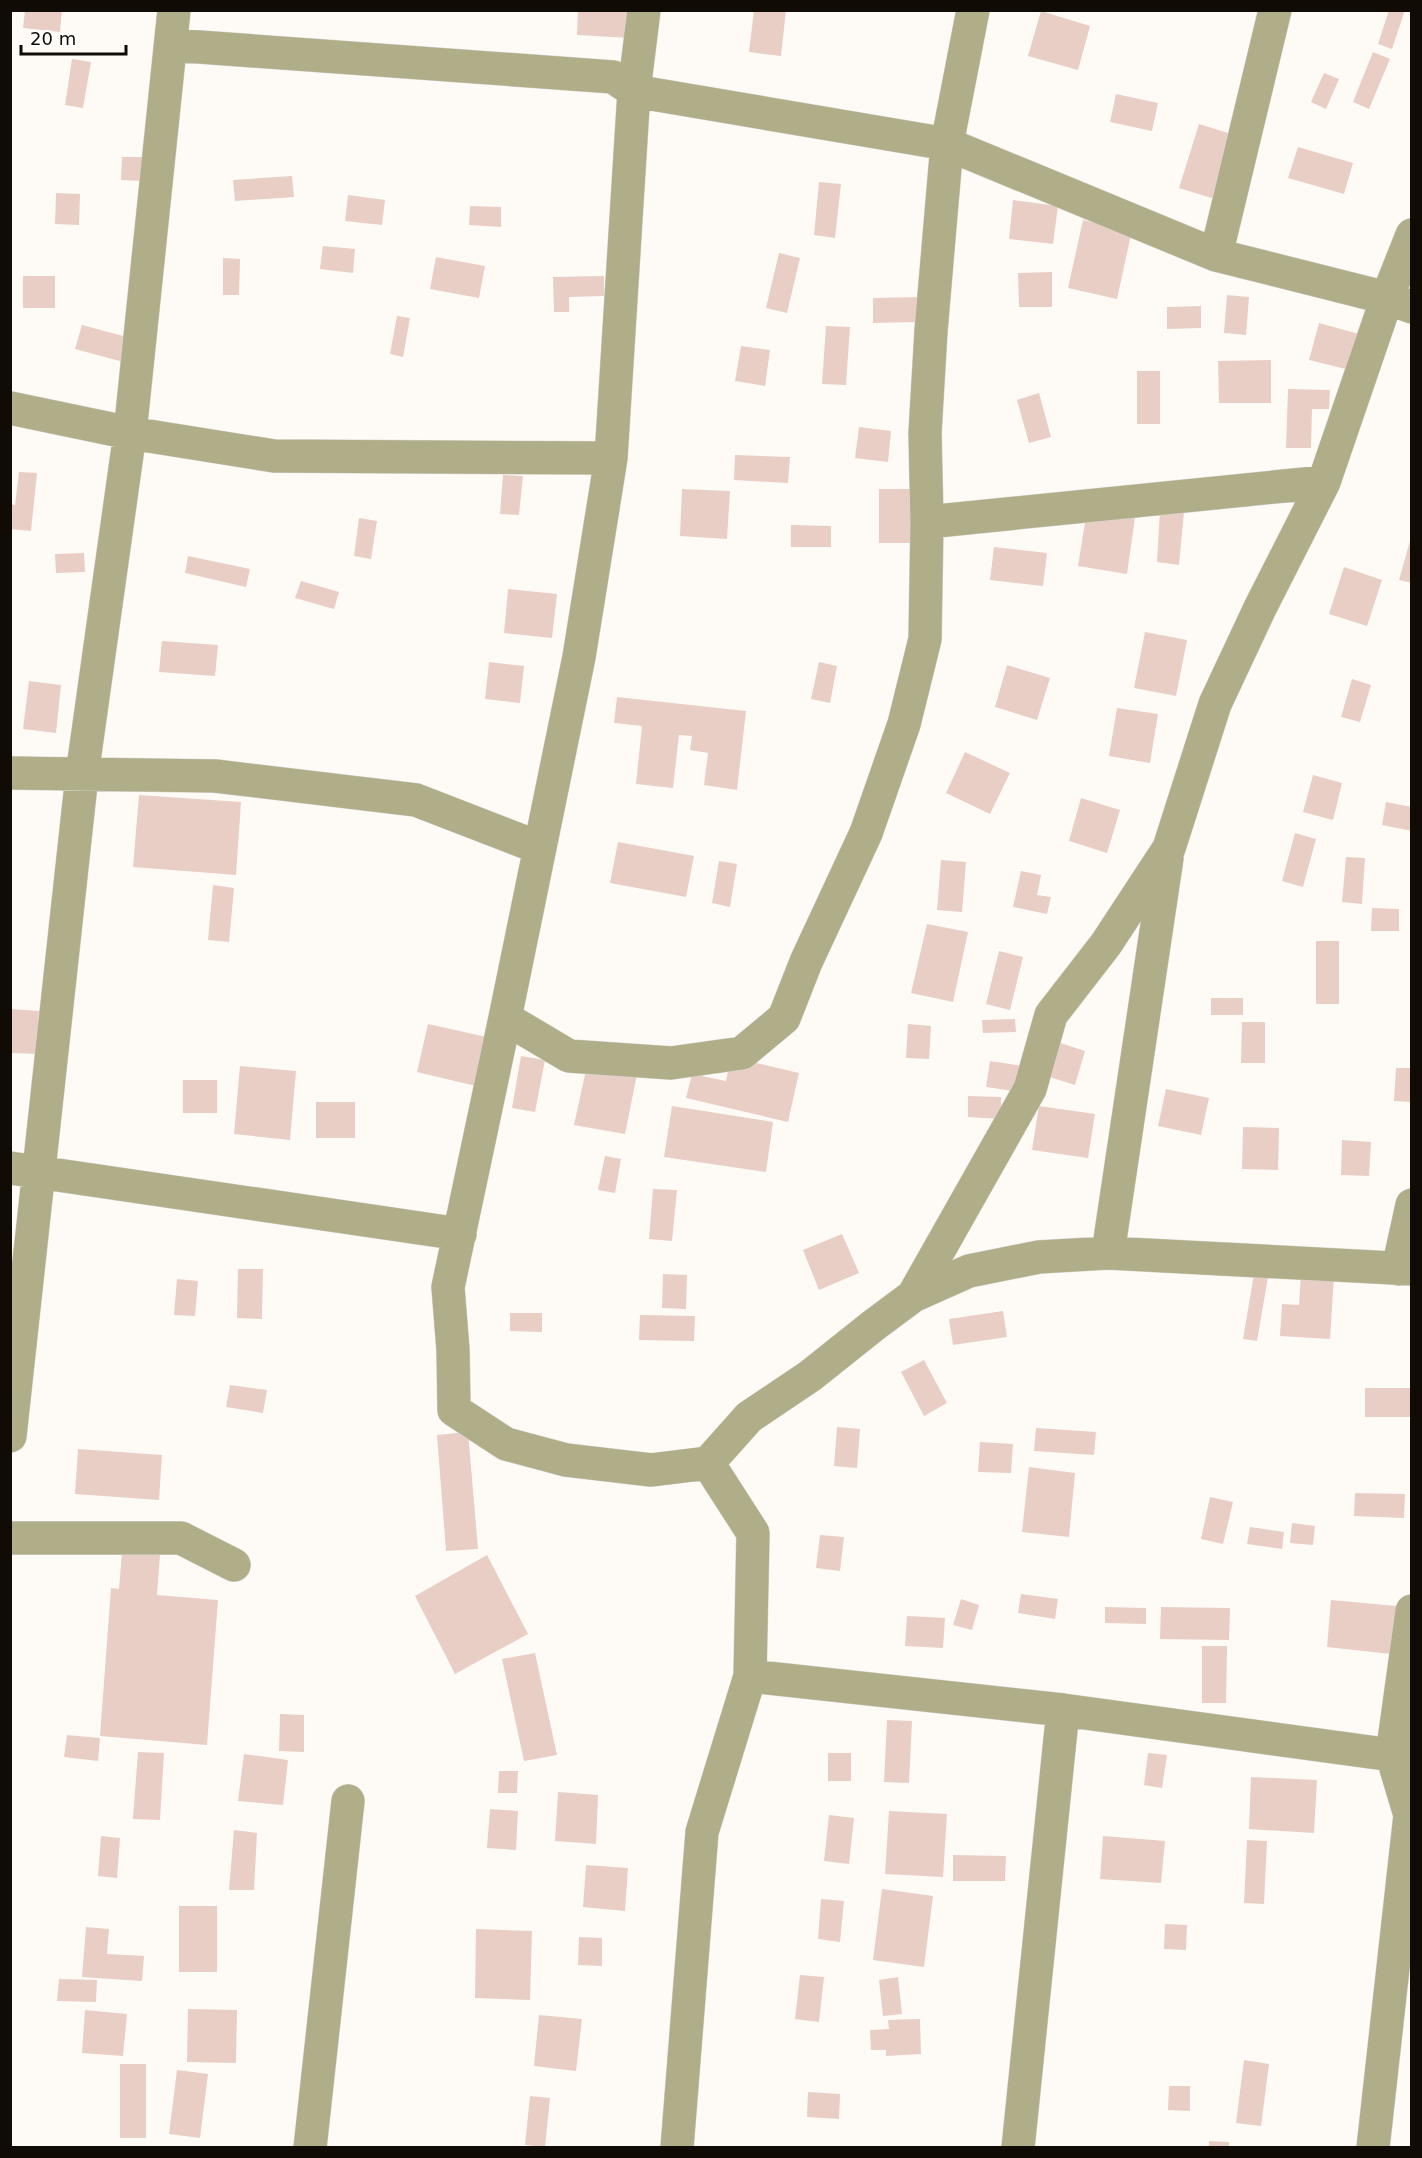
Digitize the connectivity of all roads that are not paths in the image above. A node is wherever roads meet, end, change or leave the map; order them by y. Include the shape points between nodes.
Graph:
1 (174, 10) edge
2 (644, 10) edge
3 (973, 10) edge
4 (1275, 10) edge
5 (172, 45) junction
6 (634, 91) junction
7 (947, 144) junction
8 (1412, 235) edge
9 (1216, 255) junction
10 (1399, 303) edge
11 (10, 408) edge
12 (130, 432) junction
13 (611, 458) junction
14 (1324, 482) junction
15 (927, 522) junction
16 (10, 773) edge
17 (82, 775) junction
18 (540, 848) junction
19 (1169, 848) junction
20 (505, 1018) junction
21 (24, 1170) edge
22 (1412, 1205) edge
23 (460, 1234) junction
24 (1108, 1253) junction
25 (1405, 1269) edge
26 (914, 1296) junction
27 (10, 1436) edge
28 (708, 1463) junction
29 (10, 1538) edge
30 (234, 1566) dead end
31 (1412, 1611) edge
32 (750, 1676) junction
33 (1063, 1710) junction
34 (1402, 1759) edge
35 (348, 1801) dead end
36 (310, 2148) edge
37 (677, 2148) edge
38 (1018, 2148) edge
39 (1373, 2148) edge

1 - 5 street
2 - 6 street
3 - 7 street
4 - 9 street
5 - 6 street via 585,74 613,77
5 - 12 street
6 - 7 street
6 - 13 street
7 - 9 street
7 - 15 street via 925,433
8 - 10 street
9 - 10 street
10 - 14 street
11 - 12 street
12 - 13 street via 274,456
12 - 17 street
13 - 18 street via 579,657
14 - 15 street
14 - 19 street via 1215,704
15 - 20 street via 925,639 904,724 866,833 784,1018 742,1053 671,1063 569,1056
16 - 17 street
17 - 18 street via 215,776 416,800
17 - 21 street
18 - 20 street
19 - 24 street
19 - 26 street via 1106,944 1051,1015 1030,1089
20 - 23 street
21 - 23 street
21 - 27 street
22 - 25 street
23 - 28 street via 448,1287 454,1410 506,1444 566,1461 651,1470
24 - 25 street
24 - 26 street via 1039,1257 969,1271
26 - 28 street via 810,1376 749,1417
28 - 32 street via 753,1533
29 - 30 street via 181,1538
31 - 34 street
32 - 33 street
32 - 37 street via 702,1832
33 - 34 street
33 - 38 street
34 - 39 street via 1410,1815
35 - 36 street

